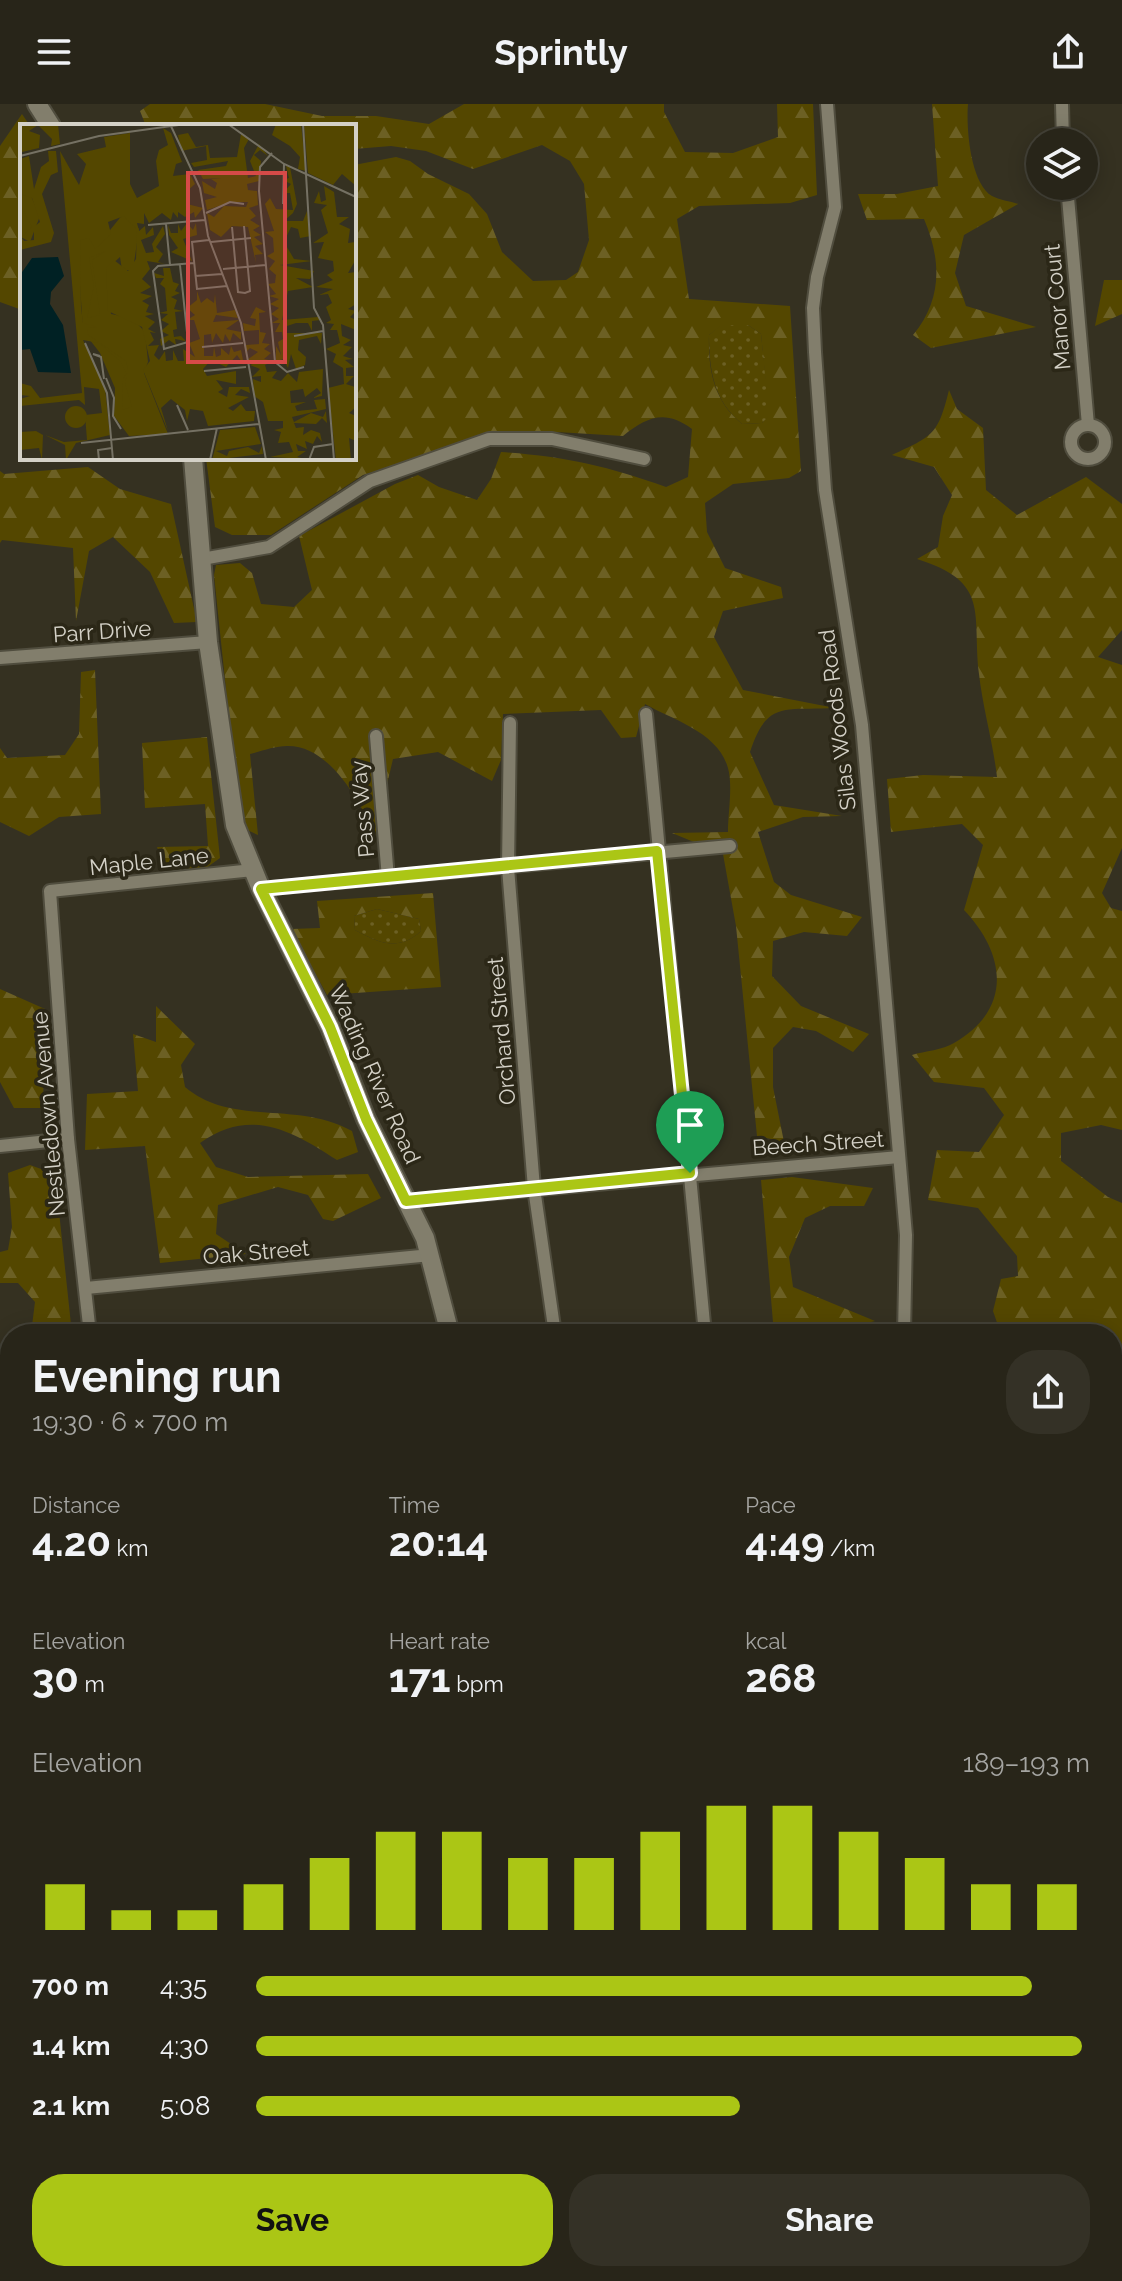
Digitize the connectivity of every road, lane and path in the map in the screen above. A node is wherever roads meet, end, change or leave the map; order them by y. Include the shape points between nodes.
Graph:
1 (37, 104) edge
2 (827, 104) edge
3 (1062, 104) edge
4 (50, 124) edge
5 (1063, 128) edge
6 (1068, 200) edge
7 (1088, 425) dead end
8 (644, 459) dead end
9 (193, 460) edge
10 (202, 559) junction
11 (208, 642) junction
12 (0, 658) edge
13 (646, 714) dead end
14 (510, 723) dead end
15 (376, 736) dead end
16 (730, 846) dead end
17 (657, 851) junction
18 (508, 868) junction
19 (253, 870) junction
20 (388, 878) junction
21 (261, 889) junction
22 (50, 891) joint
23 (68, 1139) junction
24 (0, 1146) edge
25 (899, 1157) junction
26 (690, 1173) junction
27 (534, 1188) junction
28 (406, 1201) junction
29 (431, 1255) junction
30 (86, 1288) junction
31 (89, 1324) edge
32 (448, 1324) edge
33 (554, 1324) edge
34 (704, 1324) edge
35 (904, 1324) edge

1 - 4 main road
2 - 25 street, Silas Woods Road via 835,207 813,308 816,367 831,534 862,725
3 - 5 street
6 - 7 street, Manor Court
8 - 10 street via 552,439 489,439 370,481 269,547
9 - 10 main road, Wading River Road
10 - 11 main road, Wading River Road
11 - 12 street, Parr Drive
11 - 19 main road, Wading River Road via 235,825
13 - 17 street
14 - 18 street, Orchard Street
15 - 20 street, Pass Way
16 - 17 street
17 - 18 street
17 - 26 street
18 - 20 street
18 - 27 street, Orchard Street
19 - 21 main road, Wading River Road
19 - 22 street, Maple Lane
20 - 21 street
21 - 28 main road, Wading River Road via 330,1027
22 - 23 street, Nestledown Avenue
23 - 24 street
23 - 30 street, Nestledown Avenue
25 - 26 street, Beech Street
25 - 35 street, Silas Woods Road via 906,1235
26 - 27 street, Beech Street
26 - 34 street
27 - 28 street, Beech Street
27 - 33 street, Orchard Street
28 - 29 main road, Wading River Road
29 - 30 street, Oak Street
29 - 32 main road, Wading River Road
30 - 31 street, Nestledown Avenue

